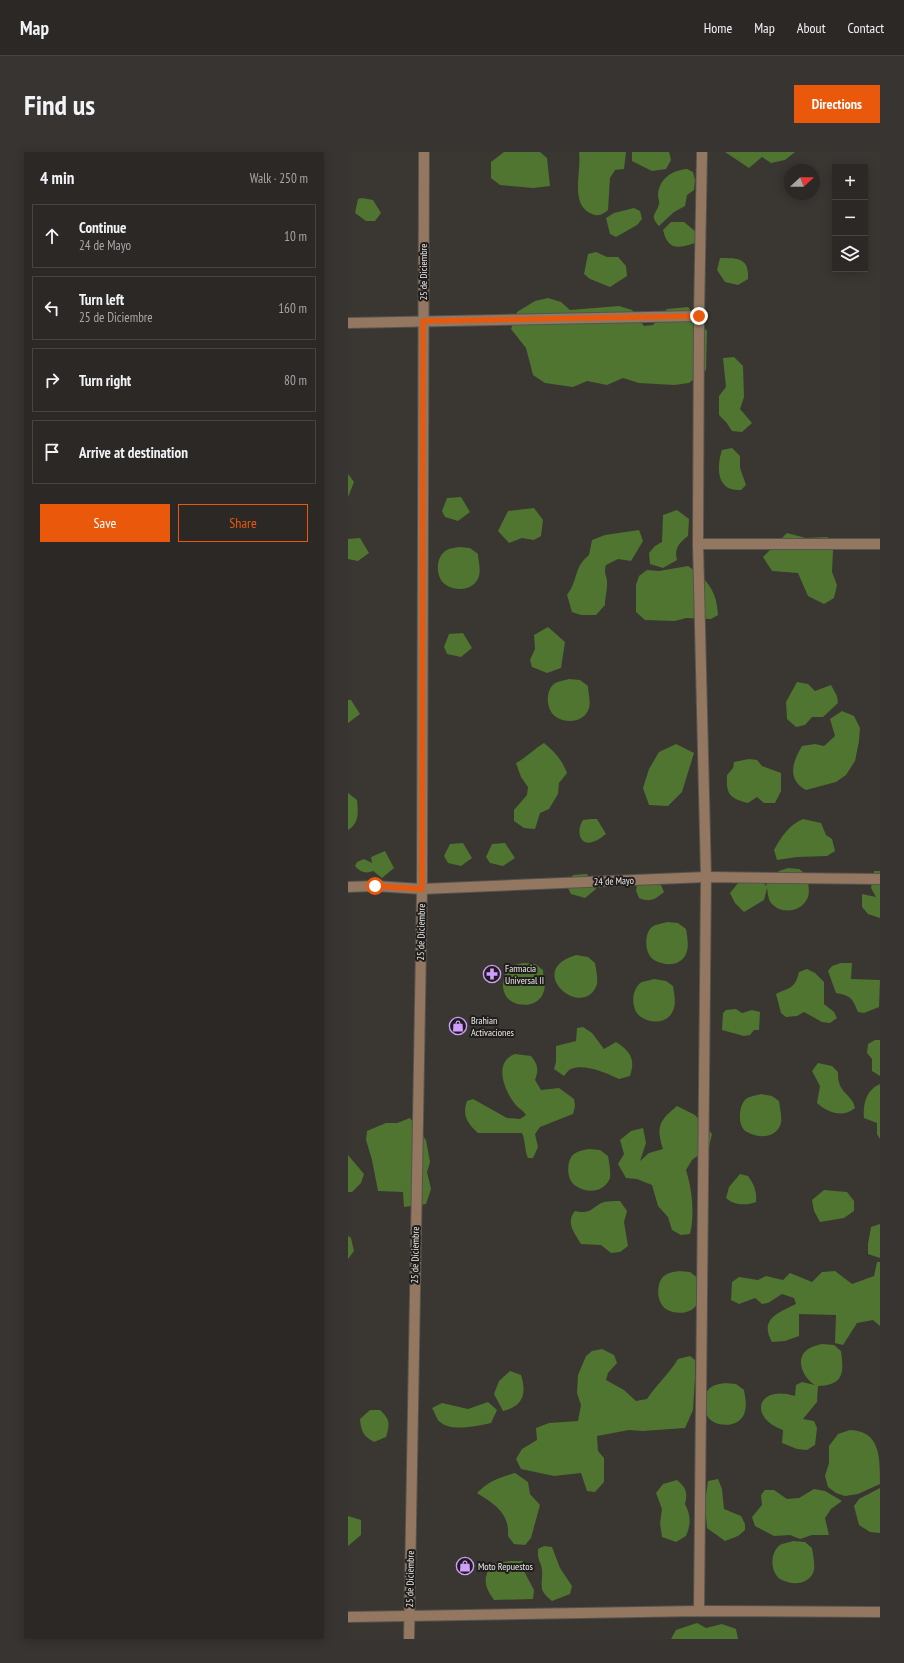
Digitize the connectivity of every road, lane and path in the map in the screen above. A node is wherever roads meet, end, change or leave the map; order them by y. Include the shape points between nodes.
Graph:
1 (424, 152) edge
2 (702, 152) edge
3 (699, 316) junction
4 (423, 321) junction
5 (348, 323) edge
6 (698, 544) junction
7 (880, 544) edge
8 (706, 877) junction
9 (880, 879) edge
10 (348, 887) edge
11 (422, 889) junction
12 (699, 1611) junction
13 (880, 1612) edge
14 (410, 1615) junction
15 (348, 1617) edge
16 (409, 1639) edge

1 - 4 street, 25 de Diciembre
2 - 3 street
3 - 4 street
3 - 6 street
4 - 5 street
4 - 11 street, 25 de Diciembre
6 - 7 street
6 - 8 street
8 - 9 street, 24 de Mayo
8 - 11 street, 24 de Mayo
8 - 12 street
10 - 11 street, 24 de Mayo
11 - 14 street, 25 de Diciembre
12 - 13 street
12 - 14 street
14 - 15 street
14 - 16 street, 25 de Diciembre

